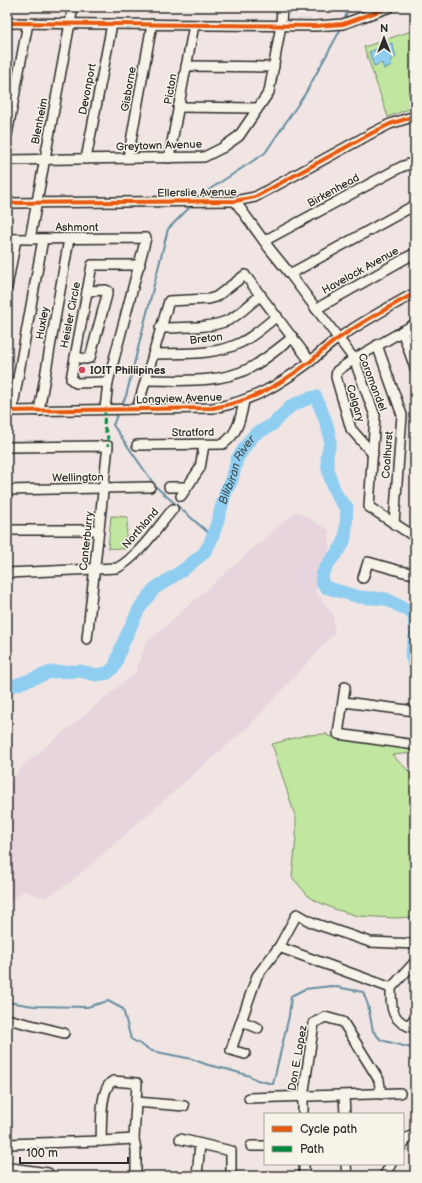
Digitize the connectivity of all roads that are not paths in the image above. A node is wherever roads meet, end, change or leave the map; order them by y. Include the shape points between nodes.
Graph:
1 (73, 7) edge
2 (282, 7) edge
3 (390, 7) edge
4 (370, 11) edge
5 (7, 23) edge
6 (28, 23) junction
7 (70, 24) junction
8 (112, 24) junction
9 (152, 24) junction
10 (194, 25) junction
11 (281, 25) junction
12 (186, 66) junction
13 (274, 67) junction
14 (178, 107) junction
15 (257, 108) junction
16 (415, 116) edge
17 (7, 135) edge
18 (128, 158) junction
19 (169, 158) junction
20 (86, 159) junction
21 (7, 160) edge
22 (44, 160) junction
23 (415, 162) edge
24 (235, 201) junction
25 (36, 202) junction
26 (7, 203) edge
27 (415, 205) edge
28 (11, 239) edge
29 (30, 239) junction
30 (43, 239) junction
31 (69, 239) junction
32 (264, 241) junction
33 (415, 253) edge
34 (140, 265) junction
35 (290, 274) junction
36 (7, 287) edge
37 (87, 291) junction
38 (415, 293) edge
39 (261, 295) junction
40 (316, 309) junction
41 (277, 316) junction
42 (415, 324) edge
43 (160, 328) junction
44 (402, 331) junction
45 (292, 337) junction
46 (337, 339) junction
47 (377, 345) junction
48 (153, 354) junction
49 (75, 357) junction
50 (354, 359) junction
51 (310, 361) junction
52 (415, 368) edge
53 (146, 380) junction
54 (108, 382) junction
55 (244, 401) junction
56 (105, 409) junction
57 (137, 409) junction
58 (9, 411) edge
59 (39, 411) junction
60 (137, 445) dead end
61 (204, 445) junction
62 (7, 448) edge
63 (373, 454) junction
64 (150, 487) dead end
65 (169, 487) dead end
66 (187, 487) junction
67 (104, 488) junction
68 (7, 490) edge
69 (181, 496) dead end
70 (173, 509) dead end
71 (394, 524) junction
72 (7, 530) edge
73 (99, 530) junction
74 (415, 537) edge
75 (95, 569) junction
76 (7, 573) edge
77 (415, 574) edge
78 (363, 578) dead end
79 (87, 639) dead end
80 (345, 687) dead end
81 (344, 702) junction
82 (415, 711) edge
83 (415, 745) edge
84 (415, 944) edge
85 (279, 947) junction
86 (415, 962) edge
87 (392, 988) junction
88 (415, 1018) edge
89 (7, 1019) edge
90 (241, 1022) junction
91 (411, 1027) edge
92 (258, 1028) dead end
93 (64, 1033) dead end
94 (245, 1054) dead end
95 (400, 1093) dead end
96 (381, 1094) junction
97 (344, 1096) junction
98 (302, 1097) junction
99 (249, 1098) dead end
100 (136, 1102) junction
101 (184, 1106) dead end
102 (303, 1113) edge
103 (345, 1113) edge
104 (415, 1134) edge
105 (134, 1139) junction
106 (180, 1139) dead end
107 (102, 1141) junction
108 (404, 1143) edge
109 (7, 1144) edge
110 (200, 1144) junction
111 (251, 1146) dead end
112 (264, 1146) edge
113 (304, 1165) edge
114 (346, 1165) edge
115 (390, 1165) edge
116 (48, 1173) dead end
117 (11, 1176) edge
118 (136, 1176) edge
119 (197, 1176) edge
120 (231, 1176) edge
121 (304, 1176) edge
122 (347, 1176) edge
123 (384, 1176) edge

1 - 7 street, Blenheim
2 - 11 street, Greytown Avenue
3 - 4 street
4 - 11 street via 343,24
5 - 6 street
6 - 7 street
6 - 17 street
7 - 8 street
7 - 22 street, Blenheim
8 - 9 street
8 - 20 street, Devonport
9 - 10 street
9 - 18 street, Gisborne
10 - 11 street
10 - 12 street, Picton
11 - 13 street, Greytown Avenue
12 - 13 street
12 - 14 street, Picton
13 - 15 street, Greytown Avenue via 269,92
14 - 15 street
14 - 19 street, Picton
15 - 19 street, Greytown Avenue via 239,136 222,148 204,157
16 - 24 street, Ellerslie Avenue via 372,133 255,197
18 - 19 street, Greytown Avenue
18 - 20 street, Greytown Avenue
20 - 22 street, Greytown Avenue
21 - 22 street, Greytown Avenue
22 - 25 street, Blenheim
23 - 32 street, Birkenhead via 401,167
24 - 25 street, Ellerslie Avenue
24 - 32 street, Coromandel
25 - 26 street, Ellerslie Avenue
25 - 29 street, Blenheim
27 - 35 street
28 - 29 street, Ashmont
28 - 36 street
29 - 30 street, Ashmont
30 - 31 street, Ashmont
30 - 58 street
31 - 34 street, Ashmont via 146,238
31 - 59 street, Huxley
32 - 35 street, Coromandel
33 - 40 street, Havelock Avenue
34 - 37 street, Heisler Circle via 92,265
34 - 54 street
35 - 40 street, Coromandel
37 - 49 street, Heisler Circle
37 - 49 street via 108,291 90,358
38 - 46 street, Longview Avenue
39 - 41 street
39 - 43 street via 230,319 215,325
39 - 43 street via 245,275 209,300 169,301
40 - 46 street, Coromandel
41 - 45 street
41 - 48 street, Breton via 243,342 220,350
42 - 44 street, Calgary
43 - 48 street
44 - 47 street, Calgary
44 - 52 street
45 - 51 street
45 - 53 street via 269,356 236,374 222,378
46 - 50 street, Coromandel
46 - 51 street, Longview Avenue
47 - 50 street, Calgary
47 - 71 street, Coalhurst via 402,415
48 - 53 street
49 - 54 street, Heisler Circle via 71,379 76,383
50 - 63 street, Coromandel via 375,416
50 - 63 street, Calgary via 337,371 336,377 351,429
51 - 55 street, Longview Avenue via 261,394
53 - 57 street
54 - 56 street
55 - 57 street, Longview Avenue via 213,408
55 - 61 street, Stratford via 239,425 227,441 223,444
56 - 57 street, Longview Avenue
56 - 59 street, Longview Avenue
58 - 59 street, Longview Avenue
60 - 61 street, Stratford
61 - 66 street via 200,468
62 - 67 street, Canterburry via 108,446
63 - 71 street, Coromandel via 369,507
64 - 67 street, Wellington
65 - 66 street
66 - 69 street
67 - 68 street, Wellington
67 - 73 street, Canterburry
70 - 75 street, Northland via 125,564 117,568
71 - 74 street, Coromandel
72 - 73 street
73 - 75 street, Canterburry
75 - 76 street, Northland
75 - 79 street, Canterburry
77 - 78 street via 368,562
80 - 81 street
81 - 82 street
81 - 83 street via 338,734
84 - 85 street via 370,942 313,923 297,914
85 - 87 street
85 - 90 street via 257,976
86 - 87 street
87 - 91 street via 392,1007 399,1021
88 - 91 street
89 - 93 street
90 - 92 street
90 - 94 street via 231,1050
95 - 96 street
96 - 97 street
96 - 98 street, Don E. Lopez via 379,1080 343,1022 325,1017 314,1023
97 - 98 street
97 - 103 street
98 - 99 street
98 - 102 street, Don E. Lopez
100 - 101 street
100 - 105 street
100 - 107 street via 137,1083 109,1083 103,1102
104 - 108 street via 407,1138
105 - 107 street
105 - 118 street
106 - 110 street
107 - 109 street
110 - 119 street
110 - 120 street via 231,1151
111 - 112 street
113 - 121 street
114 - 122 street
115 - 123 street
116 - 117 street via 11,1168

